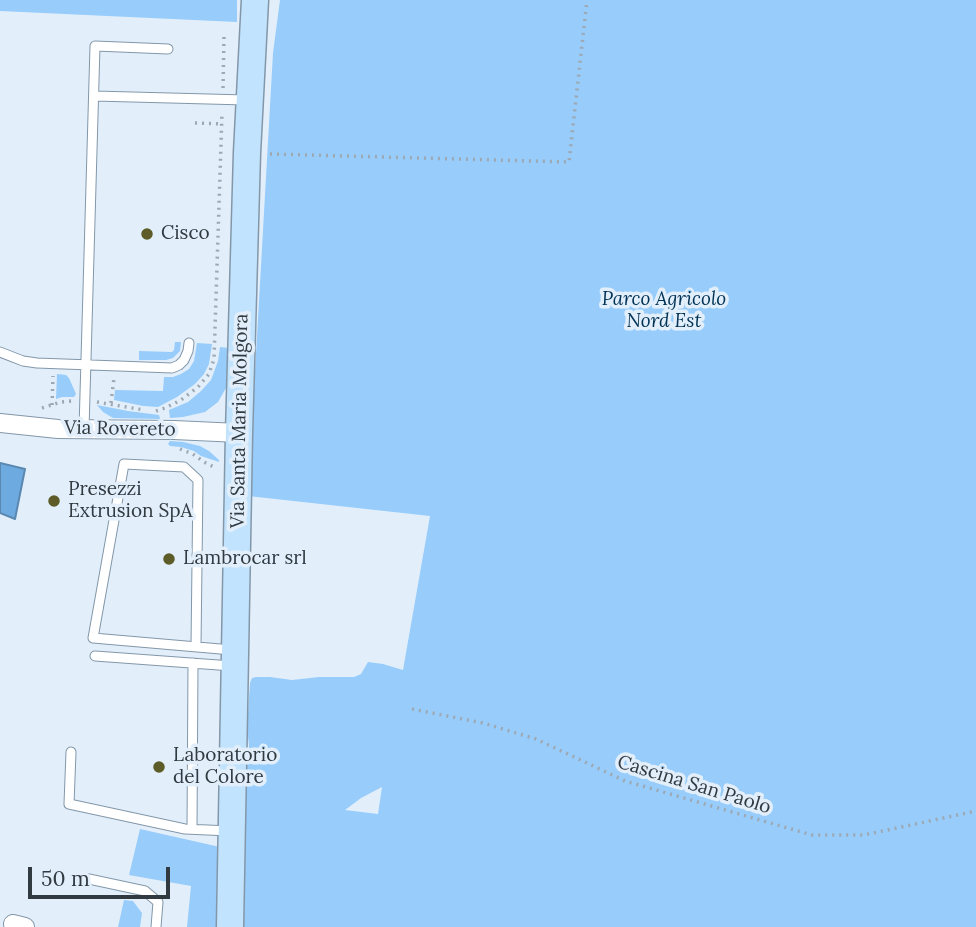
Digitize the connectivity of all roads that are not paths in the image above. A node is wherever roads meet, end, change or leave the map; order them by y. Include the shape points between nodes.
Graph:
1 (256, 0) edge
2 (168, 49) dead end
3 (94, 96) junction
4 (249, 100) junction
5 (189, 343) dead end
6 (0, 352) edge
7 (86, 365) junction
8 (0, 423) edge
9 (84, 429) junction
10 (239, 433) junction
11 (196, 646) junction
12 (94, 656) dead end
13 (235, 658) junction
14 (192, 663) junction
15 (71, 752) dead end
16 (192, 829) junction
17 (231, 831) junction
18 (89, 879) dead end
19 (156, 927) edge
20 (230, 927) edge

1 - 4 street, Via Santa Maria Molgora
2 - 3 lane via 95,46
3 - 4 lane
3 - 7 lane
4 - 10 street, Via Santa Maria Molgora
5 - 7 lane via 184,360 172,368
6 - 7 lane via 23,361
7 - 9 lane
8 - 9 street, Via Rovereto
9 - 10 street, Via Rovereto
10 - 13 street, Via Santa Maria Molgora
11 - 11 lane via 198,481 184,467 124,464 93,638
11 - 13 lane
12 - 14 lane
13 - 14 lane
13 - 17 street, Via Santa Maria Molgora
14 - 16 lane
15 - 16 lane via 69,804
16 - 17 lane
17 - 20 street, Via Santa Maria Molgora
18 - 19 lane via 145,891 158,902

